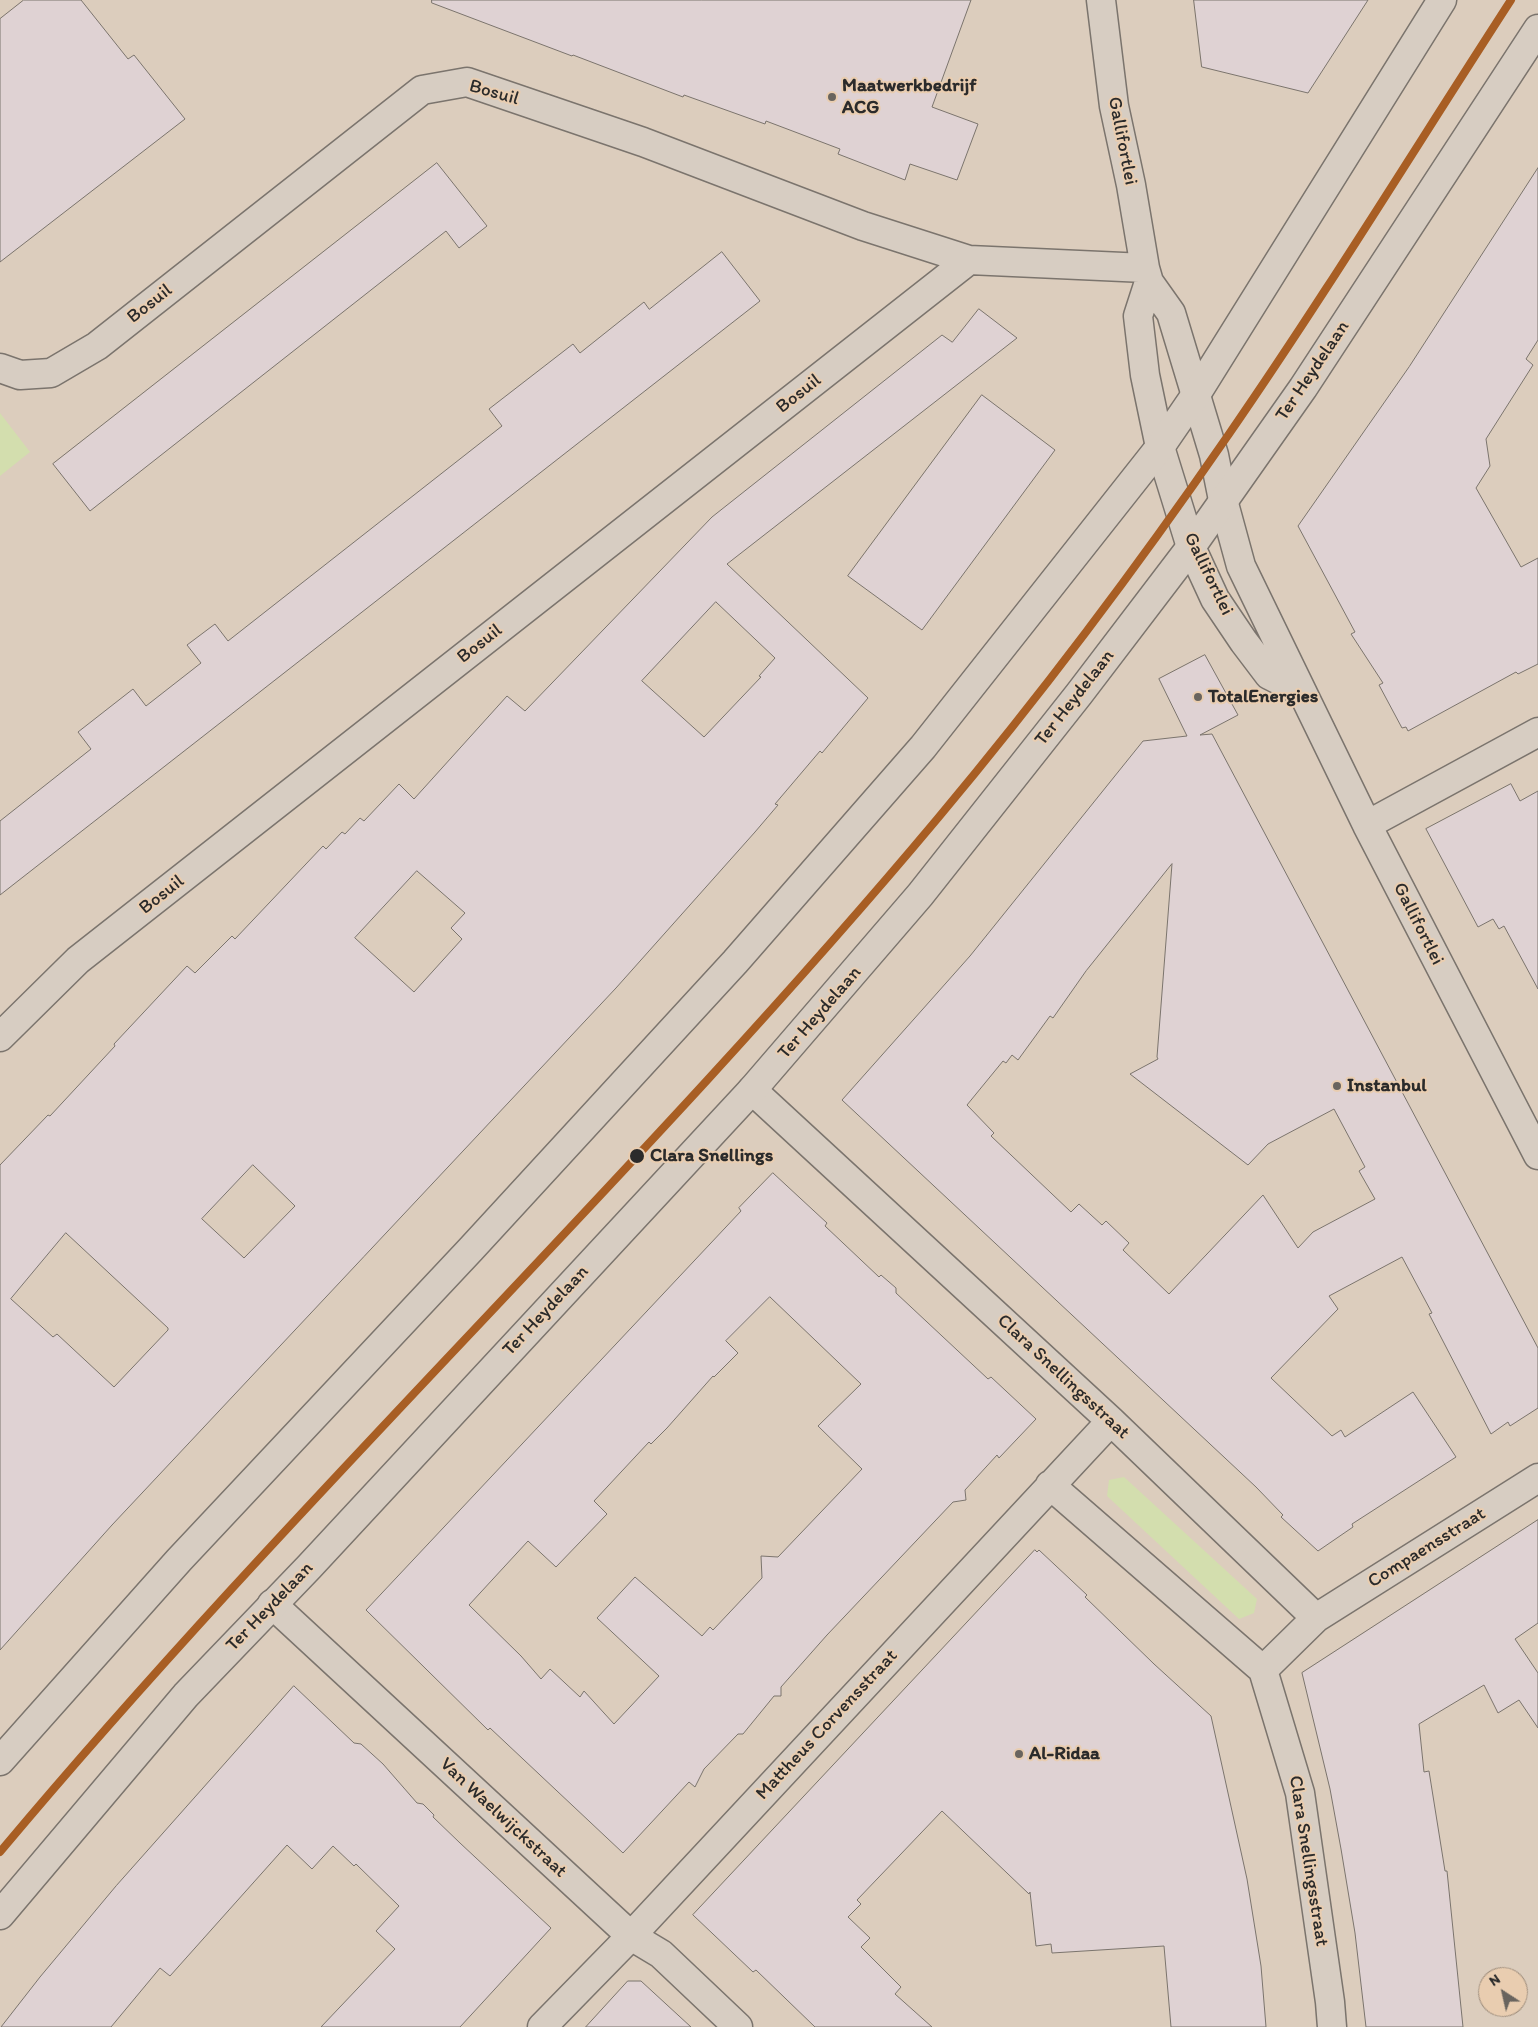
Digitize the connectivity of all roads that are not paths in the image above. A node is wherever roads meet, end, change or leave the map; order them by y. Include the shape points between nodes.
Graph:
1 (1101, 0) edge
2 (1442, 0) edge
3 (1538, 29) edge
4 (968, 260) junction
5 (1147, 275) junction
6 (0, 368) edge
7 (1195, 396) junction
8 (1160, 447) junction
9 (1223, 500) junction
10 (1191, 547) junction
11 (1301, 691) junction
12 (1538, 732) edge
13 (1368, 825) junction
14 (0, 1037) edge
15 (752, 1090) junction
16 (1538, 1155) edge
17 (1111, 1421) junction
18 (1538, 1478) edge
19 (1050, 1485) junction
20 (272, 1604) junction
21 (1316, 1618) junction
22 (1263, 1670) junction
23 (0, 1761) edge
24 (0, 1915) edge
25 (631, 1936) junction
26 (542, 2027) edge
27 (738, 2027) edge
28 (1332, 2027) edge

1 - 5 street, Gallifortlei via 1114,106
2 - 7 street
3 - 9 street, Ter Heydelaan via 1303,388
4 - 5 street, Bosuil
4 - 6 street, Bosuil via 864,226 643,142 467,82 422,90 97,346 51,373 20,375
4 - 14 street, Bosuil via 78,960
5 - 7 street, Gallifortlei via 1171,313
5 - 8 street, Gallifortlei via 1138,316 1145,375
7 - 8 street
7 - 9 street, Gallifortlei via 1214,455
8 - 10 street, Gallifortlei
8 - 23 street via 923,747 735,962 179,1560
9 - 10 street, Ter Heydelaan
9 - 11 street, Gallifortlei via 1242,566
10 - 11 street, Gallifortlei via 1215,599 1269,675
10 - 15 street, Ter Heydelaan via 914,902
11 - 13 street, Gallifortlei
12 - 13 street
13 - 16 street, Gallifortlei
15 - 17 street, Clara Snellingsstraat
15 - 20 street, Ter Heydelaan
17 - 19 street, Mattheus Corvensstraat
17 - 21 street, Clara Snellingsstraat
18 - 21 street, Compaensstraat
19 - 22 street
19 - 25 street, Mattheus Corvensstraat
20 - 24 street, Ter Heydelaan via 186,1695
20 - 25 street, Van Waelwijckstraat
21 - 22 street
22 - 28 street, Clara Snellingsstraat via 1300,1793
25 - 26 street, Mattheus Corvensstraat
25 - 27 street, Van Waelwijckstraat via 661,1954

